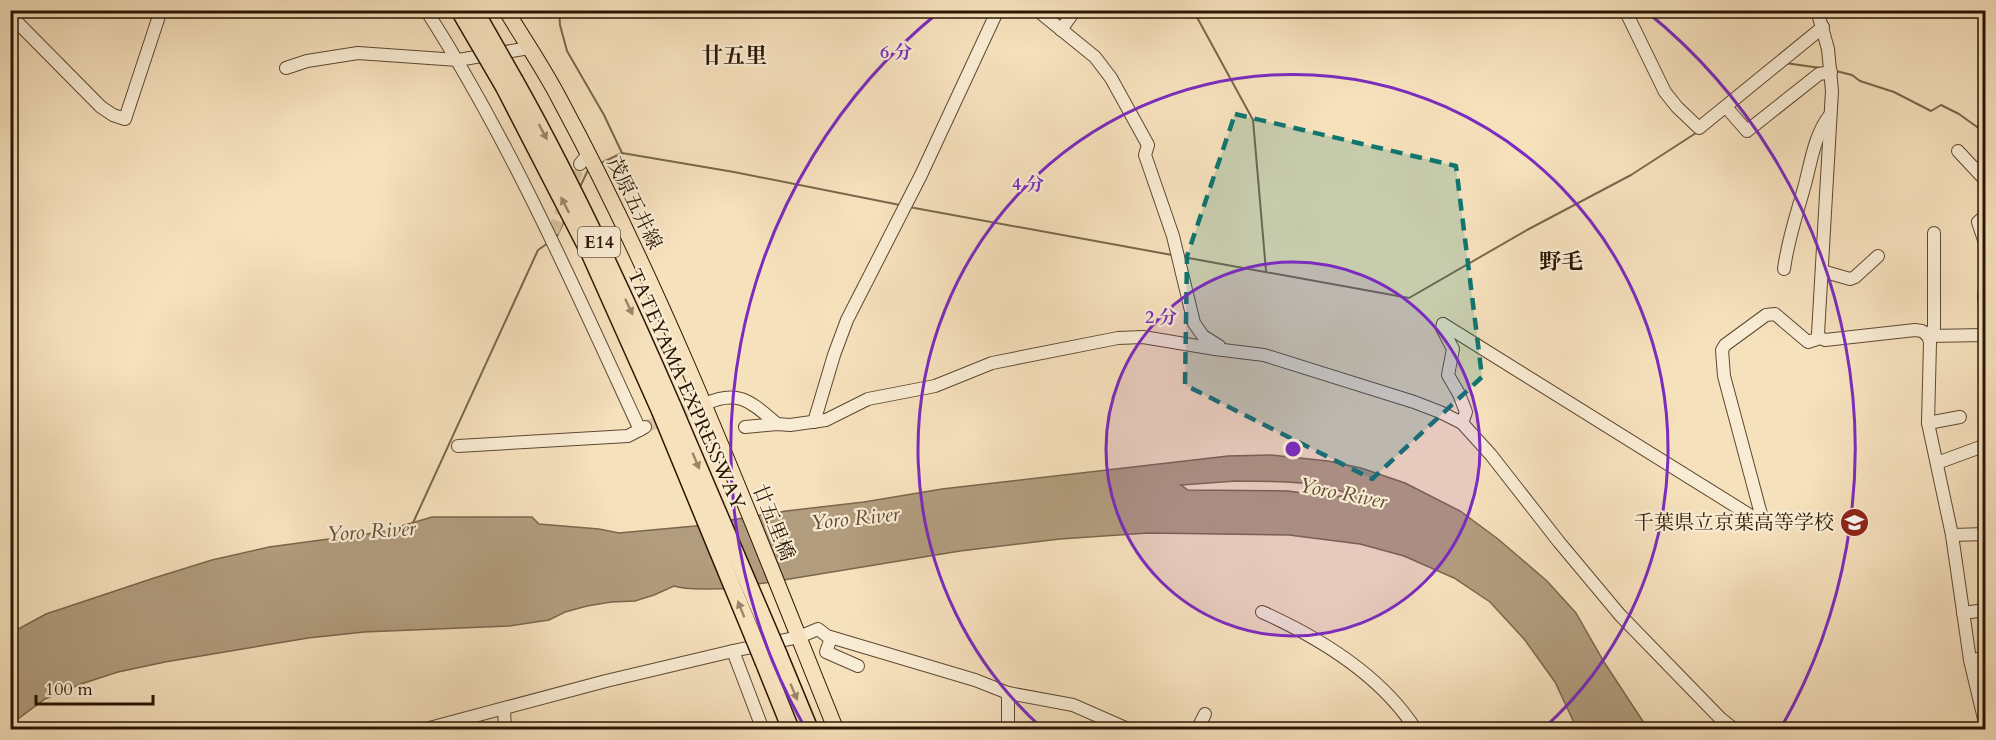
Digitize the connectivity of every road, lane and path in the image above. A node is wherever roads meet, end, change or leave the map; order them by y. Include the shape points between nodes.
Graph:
1 (161, 10) edge
2 (426, 10) edge
3 (506, 10) edge
4 (996, 10) edge
5 (1037, 10) edge
6 (1075, 10) edge
7 (1625, 10) edge
8 (1817, 11) edge
9 (10, 15) edge
10 (469, 15) edge
11 (1823, 27) junction
12 (1061, 30) junction
13 (529, 48) junction
14 (458, 60) junction
15 (286, 69) dead end
16 (1831, 72) junction
17 (1726, 107) junction
18 (1831, 114) junction
19 (1958, 151) dead end
20 (1986, 181) edge
21 (1986, 215) edge
22 (1934, 233) dead end
23 (1986, 246) edge
24 (1878, 256) dead end
25 (1784, 269) dead end
26 (1822, 271) junction
27 (1986, 286) edge
28 (1986, 314) edge
29 (1986, 335) edge
30 (1928, 336) junction
31 (1820, 338) junction
32 (1226, 349) junction
33 (705, 404) junction
34 (1467, 415) junction
35 (1960, 417) dead end
36 (711, 422) joint
37 (814, 422) junction
38 (1928, 423) junction
39 (777, 424) junction
40 (745, 427) dead end
41 (1986, 445) edge
42 (458, 446) dead end
43 (1496, 450) dead end
44 (1937, 463) junction
45 (1986, 534) edge
46 (1952, 536) junction
47 (1986, 610) edge
48 (1262, 612) dead end
49 (1963, 613) junction
50 (799, 637) junction
51 (831, 638) junction
52 (733, 651) junction
53 (1986, 658) edge
54 (771, 659) junction
55 (1970, 660) junction
56 (858, 666) dead end
57 (1981, 692) edge
58 (1008, 693) junction
59 (504, 709) junction
60 (1205, 714) dead end
61 (1985, 723) edge
62 (422, 729) edge
63 (505, 729) edge
64 (763, 729) edge
65 (791, 729) edge
66 (810, 729) edge
67 (836, 729) edge
68 (1008, 729) edge
69 (1130, 729) edge
70 (1197, 729) edge
71 (1416, 729) edge
72 (1735, 729) edge

1 - 9 street via 125,118 101,107
2 - 14 street
3 - 13 main road, 茂原五井線
4 - 37 street via 921,175 847,320
5 - 12 street
6 - 12 street
7 - 17 street via 1665,92 1677,107 1699,128
8 - 11 street
10 - 54 highway, TATEYAMA EXPRESSWAY / E14, bridge via 509,84 543,132 600,245
11 - 16 street
11 - 17 street
12 - 32 street via 1095,57 1112,78 1148,145 1144,155 1173,236 1194,322 1203,336
13 - 14 street
13 - 33 main road, 茂原五井線 via 560,99 584,159 644,269
14 - 15 street via 358,53 307,61
14 - 42 street via 551,234 643,429 628,436
16 - 17 street via 1819,74 1748,131
16 - 18 street
18 - 25 street via 1816,143 1788,239
18 - 26 street
19 - 20 street
21 - 23 street via 1978,222
22 - 30 street via 1934,328
24 - 26 street via 1855,278
26 - 31 street
27 - 28 street
29 - 30 street
30 - 31 street via 1914,330
30 - 38 street
31 - 34 street via 1808,342 1775,314 1766,315 1722,350 1724,376 1762,518 1756,519 1443,324 1453,348 1448,375
32 - 34 street via 1264,355 1440,412
32 - 37 street via 1143,337 1118,338 992,363 935,386 868,399
33 - 36 main road, 茂原五井線
33 - 39 street via 733,396 749,401
34 - 43 street
34 - 72 street via 1491,455 1620,615
35 - 38 street
36 - 50 main road, 廿五里橋
37 - 39 street
38 - 44 street
39 - 40 street
41 - 44 street
44 - 46 street
45 - 46 street
46 - 49 street
47 - 49 street
48 - 71 street via 1293,626 1353,664
49 - 55 street
50 - 51 street via 818,629
50 - 52 street
50 - 67 main road
51 - 56 street via 826,652
51 - 58 street
52 - 59 street
52 - 64 street
53 - 55 street
54 - 65 highway, TATEYAMA EXPRESSWAY / E14
54 -> 66 highway, TATEYAMA EXPRESSWAY / E14
55 - 57 street
57 - 61 street
58 - 68 street
58 - 69 street via 1073,705
59 - 62 street
59 - 63 street
60 - 70 street

